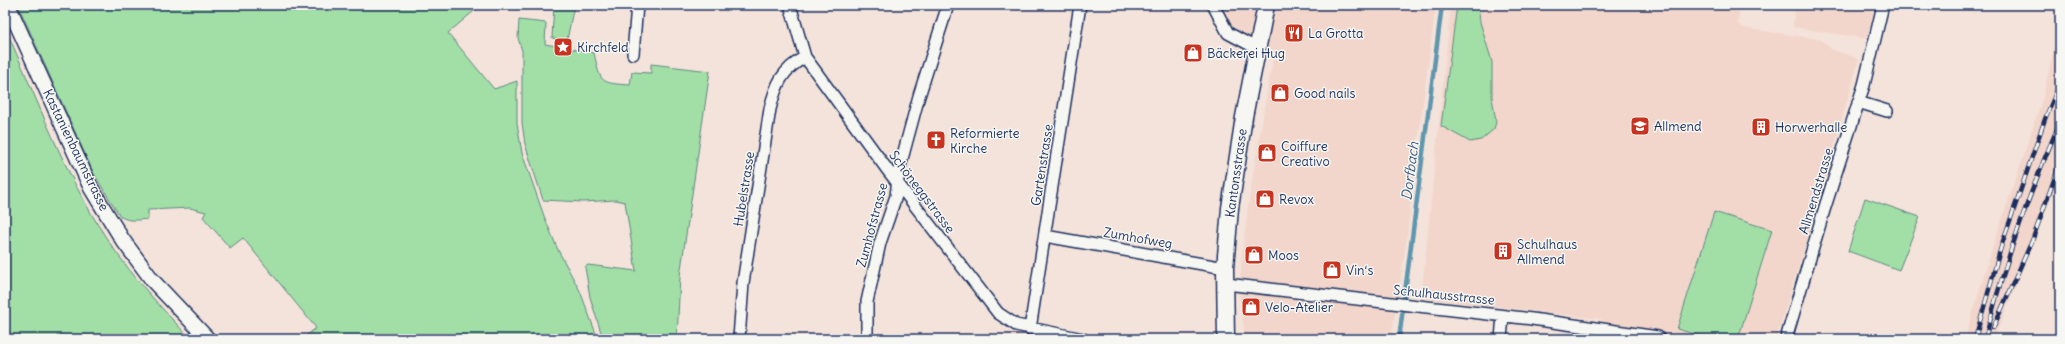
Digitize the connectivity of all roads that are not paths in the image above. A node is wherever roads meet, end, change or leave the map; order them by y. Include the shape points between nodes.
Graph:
1 (8, 5) edge
2 (637, 5) edge
3 (790, 5) edge
4 (948, 5) edge
5 (1080, 5) edge
6 (1213, 5) edge
7 (1883, 5) edge
8 (1267, 7) edge
9 (1258, 49) junction
10 (633, 54) dead end
11 (805, 57) junction
12 (1858, 102) junction
13 (1887, 111) dead end
14 (898, 183) junction
15 (1045, 236) junction
16 (1225, 268) junction
17 (1226, 284) junction
18 (1503, 316) junction
19 (1030, 329) junction
20 (1658, 337) dead end
21 (208, 339) edge
22 (740, 339) edge
23 (867, 339) edge
24 (1083, 339) edge
25 (1226, 339) edge
26 (1501, 339) edge
27 (1786, 339) edge

1 - 21 street, Kastanienbaumstrasse via 91,188 122,239 153,281
2 - 10 street
3 - 11 street, Schöneggstrasse
4 - 14 street, Zumhofstrasse via 919,96 899,170
5 - 15 street, Gartenstrasse
6 - 9 street via 1228,33
7 - 12 street, Allmendstrasse
8 - 9 main road, Kantonsstrasse
9 - 16 main road, Kantonsstrasse via 1244,117
11 - 14 street, Schöneggstrasse
11 - 22 street, Hubelstrasse via 790,67 781,78 770,109 743,284
12 - 13 street
12 - 27 street, Allmendstrasse
14 - 19 street, Schöneggstrasse via 998,313 1016,325
14 - 23 street, Zumhofstrasse via 866,302
15 - 16 street, Zumhofweg
15 - 19 street, Gartenstrasse
16 - 17 main road, Kantonsstrasse
17 - 18 street, Schulhausstrasse
17 - 25 main road, Kantonsstrasse
18 - 20 street, Schulhausstrasse
18 - 26 street
19 - 24 street, Schöneggstrasse

